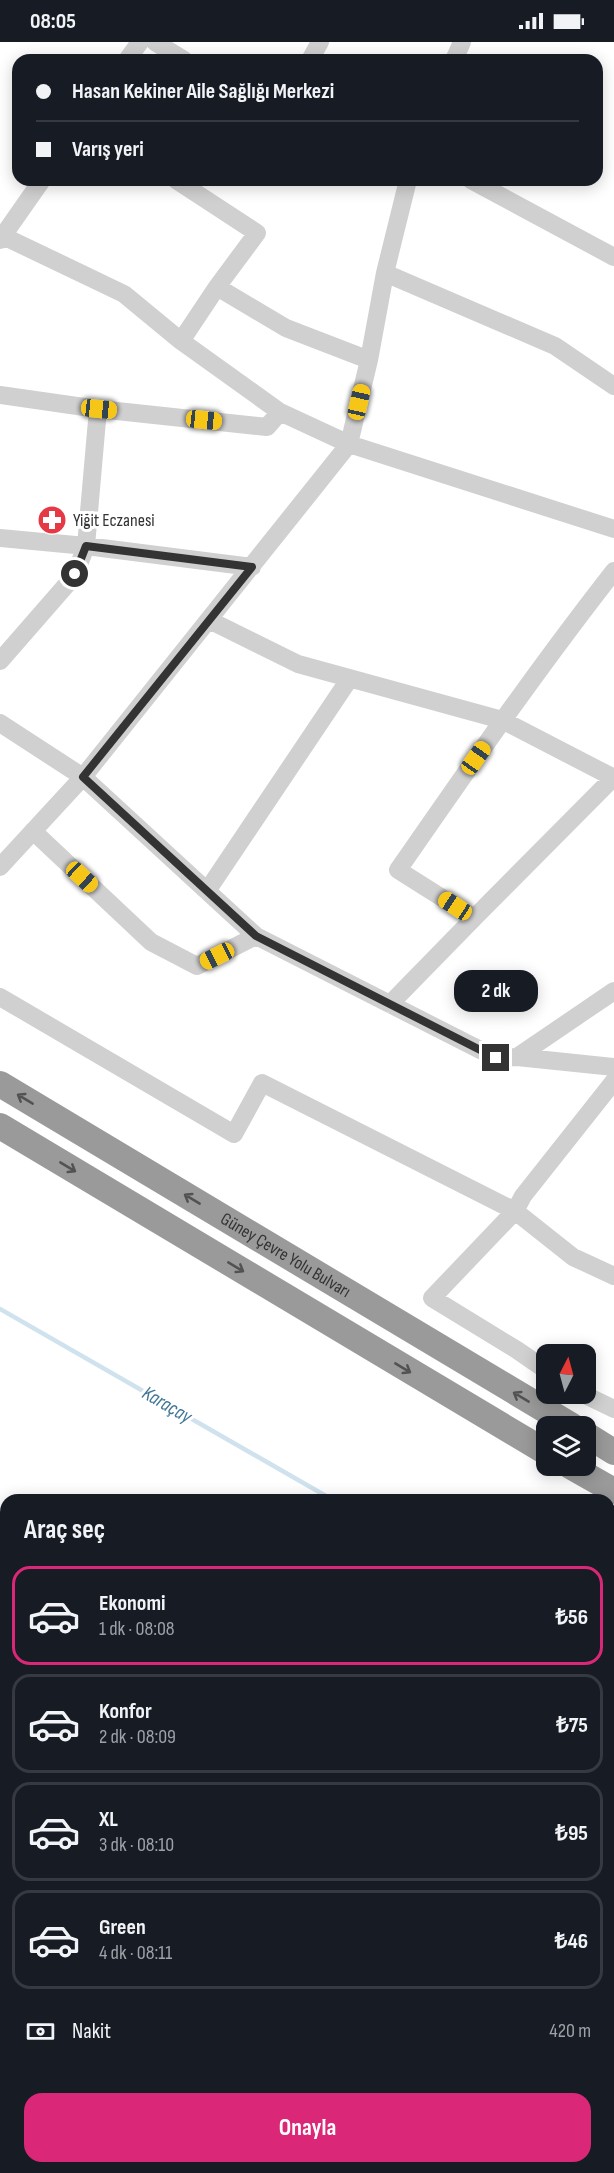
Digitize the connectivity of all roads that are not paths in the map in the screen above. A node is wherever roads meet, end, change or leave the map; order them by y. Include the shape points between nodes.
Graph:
1 (155, 42) edge
2 (174, 54) edge
3 (38, 186) edge
4 (185, 186) edge
5 (407, 186) edge
6 (482, 186) edge
7 (1, 238) edge
8 (614, 257) edge
9 (385, 273) junction
10 (217, 287) junction
11 (181, 341) junction
12 (369, 360) junction
13 (614, 386) edge
14 (0, 395) edge
15 (99, 409) junction
16 (280, 412) junction
17 (348, 444) junction
18 (614, 529) edge
19 (0, 538) edge
20 (86, 546) junction
21 (252, 567) junction
22 (614, 571) edge
23 (209, 620) junction
24 (0, 661) edge
25 (350, 678) junction
26 (502, 720) junction
27 (0, 723) edge
28 (83, 777) junction
29 (613, 778) edge
30 (33, 831) junction
31 (0, 867) edge
32 (207, 891) junction
33 (474, 918) junction
34 (256, 936) junction
35 (614, 991) edge
36 (0, 997) edge
37 (390, 1004) junction
38 (517, 1057) junction
39 (614, 1067) edge
40 (614, 1081) edge
41 (0, 1084) edge
42 (0, 1126) edge
43 (515, 1210) junction
44 (614, 1276) edge
45 (536, 1363) edge
46 (596, 1400) edge
47 (614, 1409) edge
48 (555, 1416) edge
49 (596, 1441) edge
50 (536, 1446) edge
51 (614, 1452) edge
52 (588, 1476) edge
53 (614, 1491) edge

1 - 2 street
3 - 7 street
4 - 10 street via 257,233
5 - 9 street
6 - 8 street
7 - 11 street via 124,294
9 - 12 street
9 - 13 street via 555,346
10 - 11 street
10 - 12 street via 286,328
11 - 16 street
12 - 17 street
14 - 15 street
15 - 16 street via 267,427
15 - 20 street
16 - 17 street
17 - 18 street
17 - 21 street
19 - 20 street
20 - 21 street
20 - 24 street via 75,574
21 - 23 street
22 - 26 street
23 - 25 street via 298,664
23 - 28 street
25 - 26 street
25 - 32 street
26 - 29 street
26 - 33 street via 398,870
27 - 28 street
28 - 30 street
28 - 32 street
29 - 33 street
30 - 31 street
30 - 34 street via 151,942 197,966
32 - 34 street
33 - 37 street
34 - 37 street
35 - 38 street
36 - 43 street via 234,1134 262,1083
37 - 38 street via 496,1058
38 - 39 street
40 - 43 street
48 -> 41 highway, Güney Çevre Yolu Bulvarı
42 -> 50 highway, Güney Çevre Yolu Bulvarı
43 - 44 street via 573,1257
43 - 45 street via 432,1298
46 - 47 street
49 - 51 highway
52 - 53 highway

